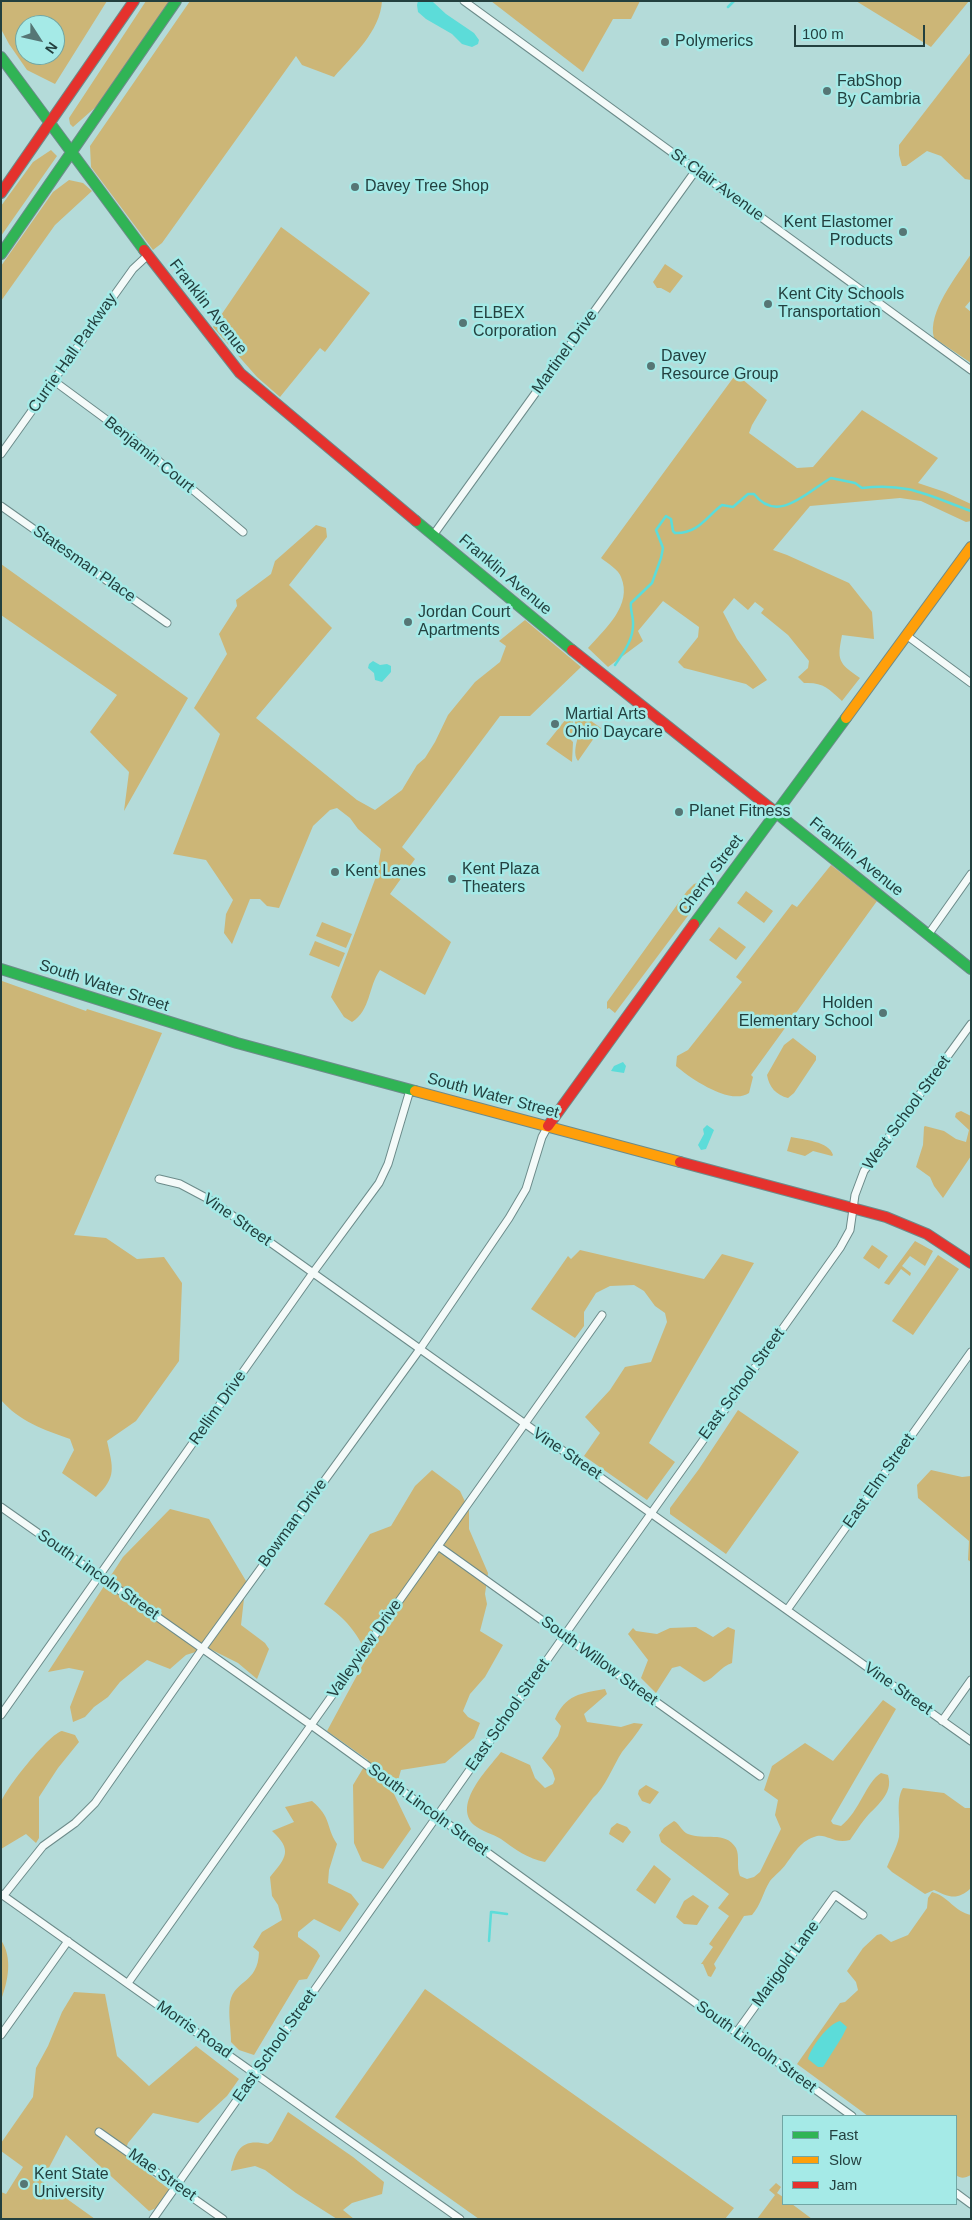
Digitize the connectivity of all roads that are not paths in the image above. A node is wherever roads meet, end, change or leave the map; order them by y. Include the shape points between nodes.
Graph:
1 (134, 1) edge
2 (176, 1) edge
3 (464, 1) edge
4 (1, 57) edge
5 (51, 122) junction
6 (72, 153) junction
7 (696, 170) junction
8 (1, 193) edge
9 (1, 254) edge
10 (148, 255) junction
11 (971, 370) edge
12 (54, 380) junction
13 (1, 454) edge
14 (1, 506) edge
15 (243, 532) dead end
16 (434, 534) junction
17 (971, 547) edge
18 (167, 623) dead end
19 (906, 635) junction
20 (971, 683) edge
21 (777, 813) junction
22 (971, 874) edge
23 (928, 935) junction
24 (1, 969) edge
25 (971, 969) edge
26 (971, 1024) edge
27 (410, 1090) junction
28 (548, 1126) junction
29 (159, 1178) dead end
30 (853, 1207) junction
31 (971, 1263) edge
32 (312, 1274) junction
33 (602, 1315) dead end
34 (420, 1349) junction
35 (971, 1352) edge
36 (524, 1425) junction
37 (1, 1507) edge
38 (652, 1512) junction
39 (438, 1546) junction
40 (98, 1576) junction
41 (787, 1610) junction
42 (565, 1636) junction
43 (202, 1648) junction
44 (971, 1680) edge
45 (1, 1715) edge
46 (942, 1721) junction
47 (311, 1725) junction
48 (971, 1741) edge
49 (760, 1776) dead end
50 (436, 1817) junction
51 (3, 1894) edge
52 (863, 1915) dead end
53 (68, 1941) junction
54 (128, 1984) junction
55 (736, 2033) junction
56 (1, 2035) edge
57 (256, 2074) junction
58 (851, 2115) edge
59 (99, 2132) dead end
60 (177, 2186) junction
61 (957, 2194) edge
62 (971, 2204) edge
63 (153, 2219) edge
64 (223, 2219) edge
65 (460, 2219) edge

1 - 5 street
2 - 6 street
3 - 7 street, St Clair Avenue
4 - 5 street, Franklin Avenue
5 - 6 street, Franklin Avenue
5 - 8 street
6 - 9 street
6 - 10 street, Franklin Avenue
7 - 11 street, St Clair Avenue
7 - 16 street, Martinel Drive
10 - 12 street, Currie Hall Parkway via 133,269
10 - 16 street, Franklin Avenue via 240,373
12 - 13 street, Currie Hall Parkway
12 - 15 street, Benjamin Court via 130,437
14 - 18 street, Statesman Place
16 - 21 street, Franklin Avenue via 525,612
17 - 19 street, Cherry Street
19 - 20 street
19 - 21 street, Cherry Street
21 - 23 street, Franklin Avenue
21 - 28 street, Cherry Street
22 - 23 street
23 - 25 street, Franklin Avenue
24 - 27 street, South Water Street via 237,1043
26 - 30 street, West School Street via 864,1171
27 - 28 street, South Water Street
27 - 32 street, Rellim Drive via 385,1171
28 - 30 street, South Water Street
28 - 34 street, Bowman Drive via 522,1198
29 - 32 street, Vine Street via 200,1194
30 - 31 street, South Water Street via 921,1230
30 - 38 street, East School Street via 850,1230 840,1248
32 - 34 street, Vine Street
32 - 40 street, Rellim Drive
33 - 36 street, Valleyview Drive
34 - 36 street, Vine Street
34 - 43 street, Bowman Drive
35 - 41 street, East Elm Street
36 - 38 street, Vine Street
36 - 39 street, Valleyview Drive
37 - 40 street, South Lincoln Street
38 - 41 street, Vine Street
38 - 42 street, East School Street
39 - 42 street, South Willow Street
39 - 47 street, Valleyview Drive
40 - 43 street, South Lincoln Street
40 - 45 street, Rellim Drive
41 - 46 street, Vine Street
42 - 49 street, South Willow Street
42 - 50 street, East School Street
43 - 47 street, South Lincoln Street
43 - 51 street, Bowman Drive via 95,1803 75,1823 42,1846
44 - 46 street
46 - 48 street, Vine Street
47 - 50 street, South Lincoln Street
47 - 54 street, Valleyview Drive
50 - 55 street, South Lincoln Street
50 - 57 street, East School Street
51 - 53 street, Morris Road
52 - 55 street, Marigold Lane via 835,1895
53 - 54 street, Morris Road
53 - 56 street
54 - 57 street, Morris Road
55 - 58 street, South Lincoln Street
57 - 60 street, East School Street
57 - 65 street, Morris Road
59 - 60 street, Mae Street
60 - 63 street, East School Street
60 - 64 street, Mae Street
61 - 62 street

